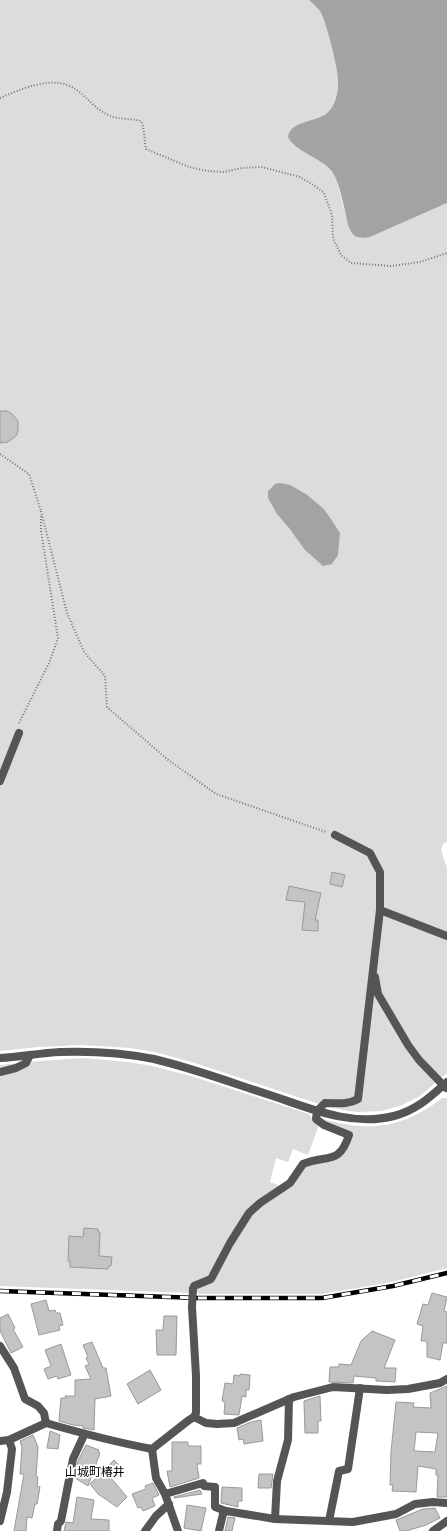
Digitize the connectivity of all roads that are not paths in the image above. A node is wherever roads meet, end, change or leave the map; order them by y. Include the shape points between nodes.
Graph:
1 (19, 733) road end
2 (0, 781) edge
3 (335, 835) road end
4 (380, 910) junction
5 (447, 936) edge
6 (373, 969) junction
7 (30, 1055) junction
8 (0, 1058) edge
9 (0, 1072) edge
10 (446, 1085) edge
11 (317, 1111) junction
12 (0, 1346) edge
13 (447, 1379) edge
14 (360, 1388) junction
15 (289, 1400) junction
16 (194, 1418) junction
17 (46, 1422) junction
18 (84, 1434) junction
19 (9, 1440) junction
20 (0, 1441) edge
21 (152, 1448) junction
22 (165, 1494) junction
23 (447, 1503) edge
24 (169, 1504) junction
25 (226, 1511) junction
26 (275, 1519) junction
27 (0, 1521) edge
28 (329, 1521) junction
29 (447, 1521) edge
30 (57, 1531) edge
31 (145, 1531) edge
32 (178, 1531) edge
33 (219, 1531) edge
34 (433, 1531) edge

1 - 2 street
3 - 4 street via 370,853 380,872
4 - 5 street
4 - 6 street
6 - 10 street via 378,994 408,1045 419,1060
6 - 11 street via 358,1099 348,1103 325,1103
7 - 8 street
7 - 9 street via 26,1063
7 - 11 street via 97,1052 153,1059
10 - 11 street via 415,1108 383,1118 358,1120
11 - 16 street, bridge via 316,1119 349,1135 342,1151 330,1158 303,1164 290,1183 260,1203 243,1220 211,1279 194,1286
12 - 17 street via 14,1368 25,1399 38,1406
13 - 14 street via 440,1383 408,1389
14 - 15 street via 333,1386
14 - 28 street via 348,1469 339,1471
15 - 16 street via 234,1423 206,1423
15 - 26 street via 288,1440 277,1481
16 - 21 street
17 - 18 street
17 - 19 street
18 - 21 street
18 - 30 street via 73,1459
19 - 20 street
19 - 27 street via 12,1449 7,1492
21 - 22 street via 156,1478
22 - 24 street
22 - 25 street via 203,1483 204,1486 215,1487 215,1507
23 - 28 street via 415,1504 396,1514 352,1522
24 - 31 street
24 - 32 street
25 - 26 street
25 - 33 street
26 - 28 street
29 - 34 street

